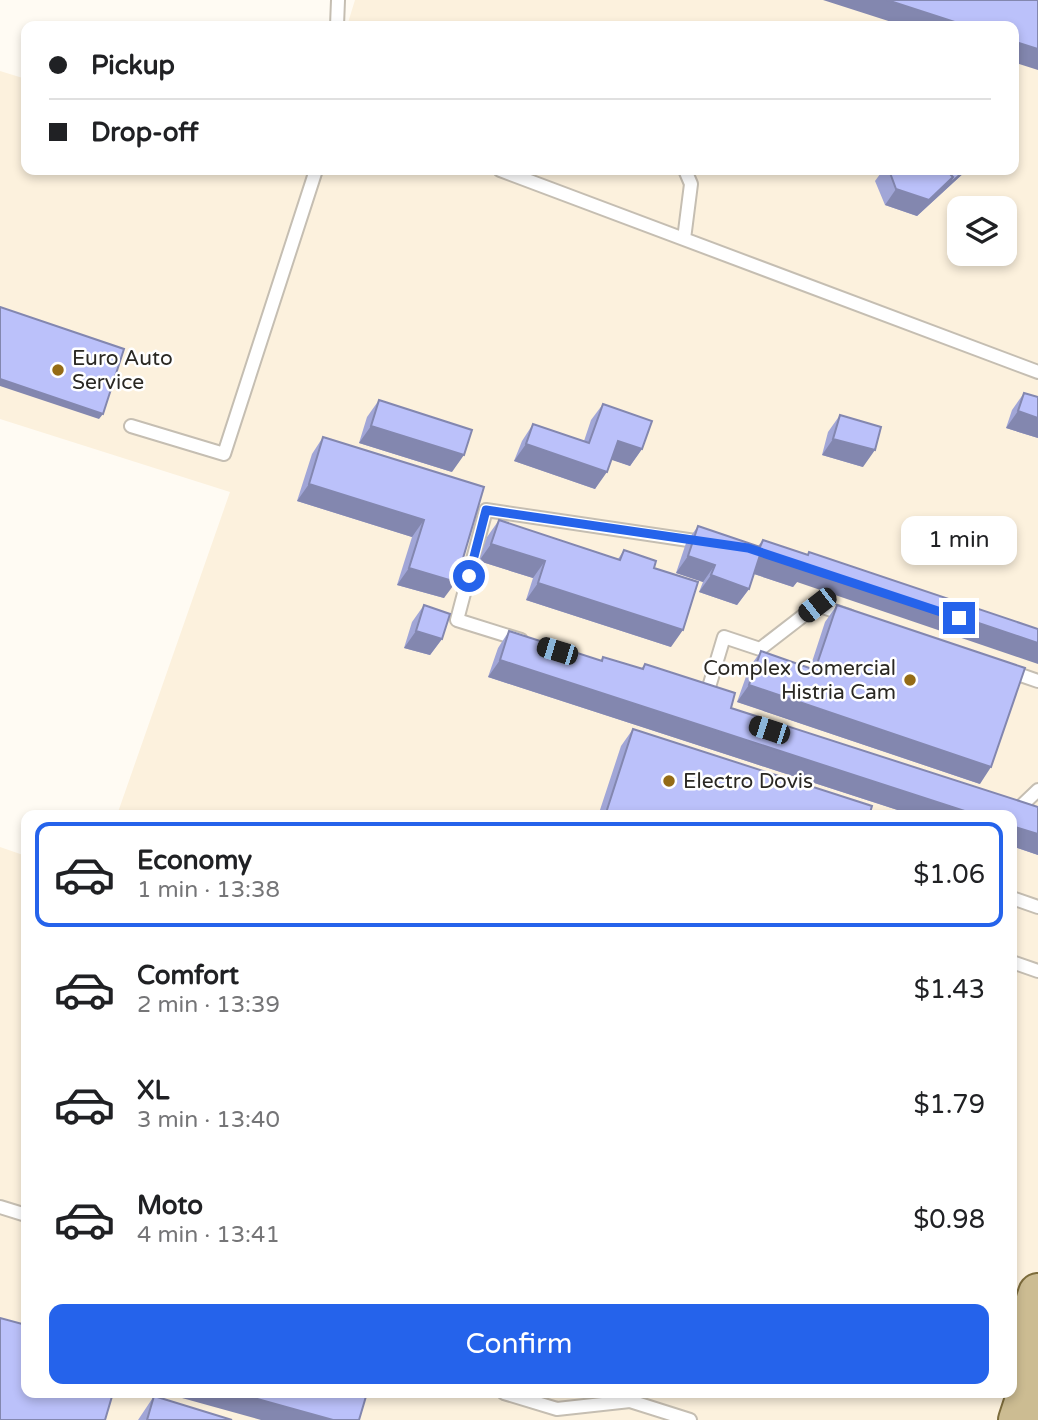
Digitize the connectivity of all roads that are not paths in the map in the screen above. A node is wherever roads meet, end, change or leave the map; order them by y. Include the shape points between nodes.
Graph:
1 (338, 0) edge
2 (337, 21) edge
3 (314, 175) edge
4 (513, 175) edge
5 (687, 175) edge
6 (684, 239) junction
7 (1038, 372) edge
8 (131, 426) dead end
9 (720, 544) edge
10 (856, 618) edge
11 (536, 644) edge
12 (999, 668) edge
13 (1038, 681) edge
14 (693, 693) edge
15 (1038, 790) edge
16 (1016, 810) edge
17 (1017, 900) edge
18 (1038, 907) edge
19 (1017, 964) edge
20 (1038, 971) edge
21 (0, 1207) edge
22 (21, 1213) edge
23 (1038, 1293) edge
24 (1017, 1358) edge
25 (1038, 1359) edge
26 (520, 1398) edge
27 (1004, 1398) edge
28 (690, 1420) edge
29 (997, 1420) edge
30 (1018, 1420) edge

1 - 2 lane
3 - 8 lane via 223,454
4 - 6 lane
5 - 6 lane via 691,184
6 - 7 lane
9 - 11 lane via 486,510 457,620
10 - 14 lane via 817,605 760,649 724,638 712,699
12 - 13 lane
15 - 16 lane
17 - 18 lane
19 - 20 lane
21 - 22 lane
23 - 24 main road
25 - 30 main road
26 - 28 lane via 556,1409 630,1401
27 - 29 main road

